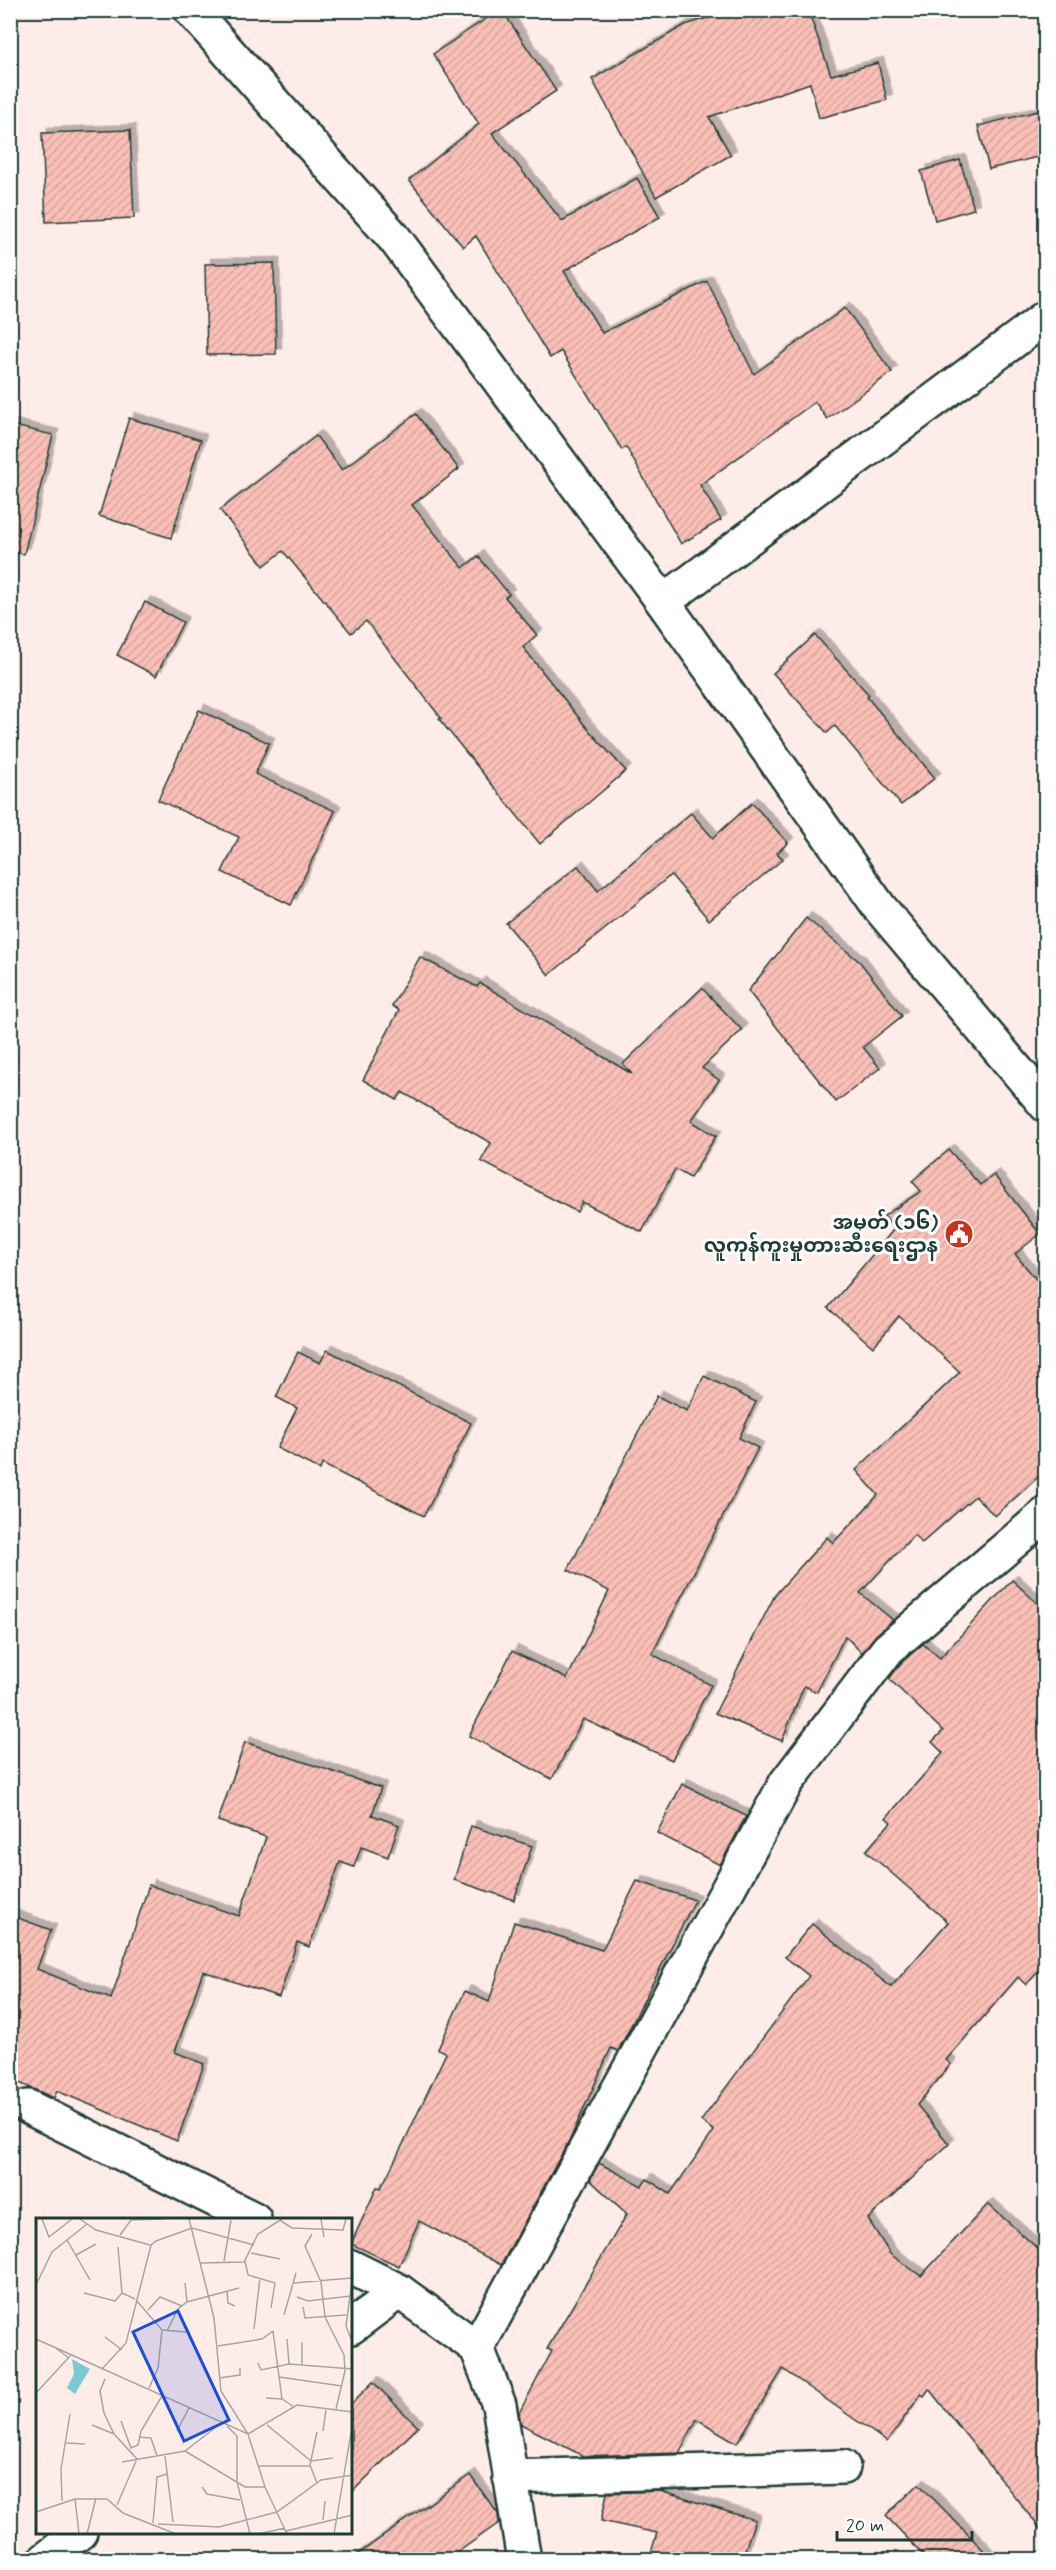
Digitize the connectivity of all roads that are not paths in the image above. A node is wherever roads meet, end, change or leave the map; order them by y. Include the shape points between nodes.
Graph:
1 (197, 12) edge
2 (1046, 317) edge
3 (663, 602) junction
4 (1041, 1093) edge
5 (1046, 1514) edge
6 (28, 2107) dead end
7 (252, 2218) edge
8 (352, 2268) edge
9 (399, 2291) junction
10 (352, 2326) edge
11 (477, 2348) junction
12 (843, 2467) dead end
13 (510, 2477) junction
14 (77, 2534) edge
15 (45, 2559) edge
16 (524, 2559) edge

1 - 3 street via 395,239
2 - 3 street
3 - 4 street via 880,908
5 - 11 street via 888,1649 786,1783
6 - 7 street
8 - 9 street
9 - 10 street
9 - 11 street
11 - 13 street via 499,2405
12 - 13 street
13 - 16 street
14 - 15 street

